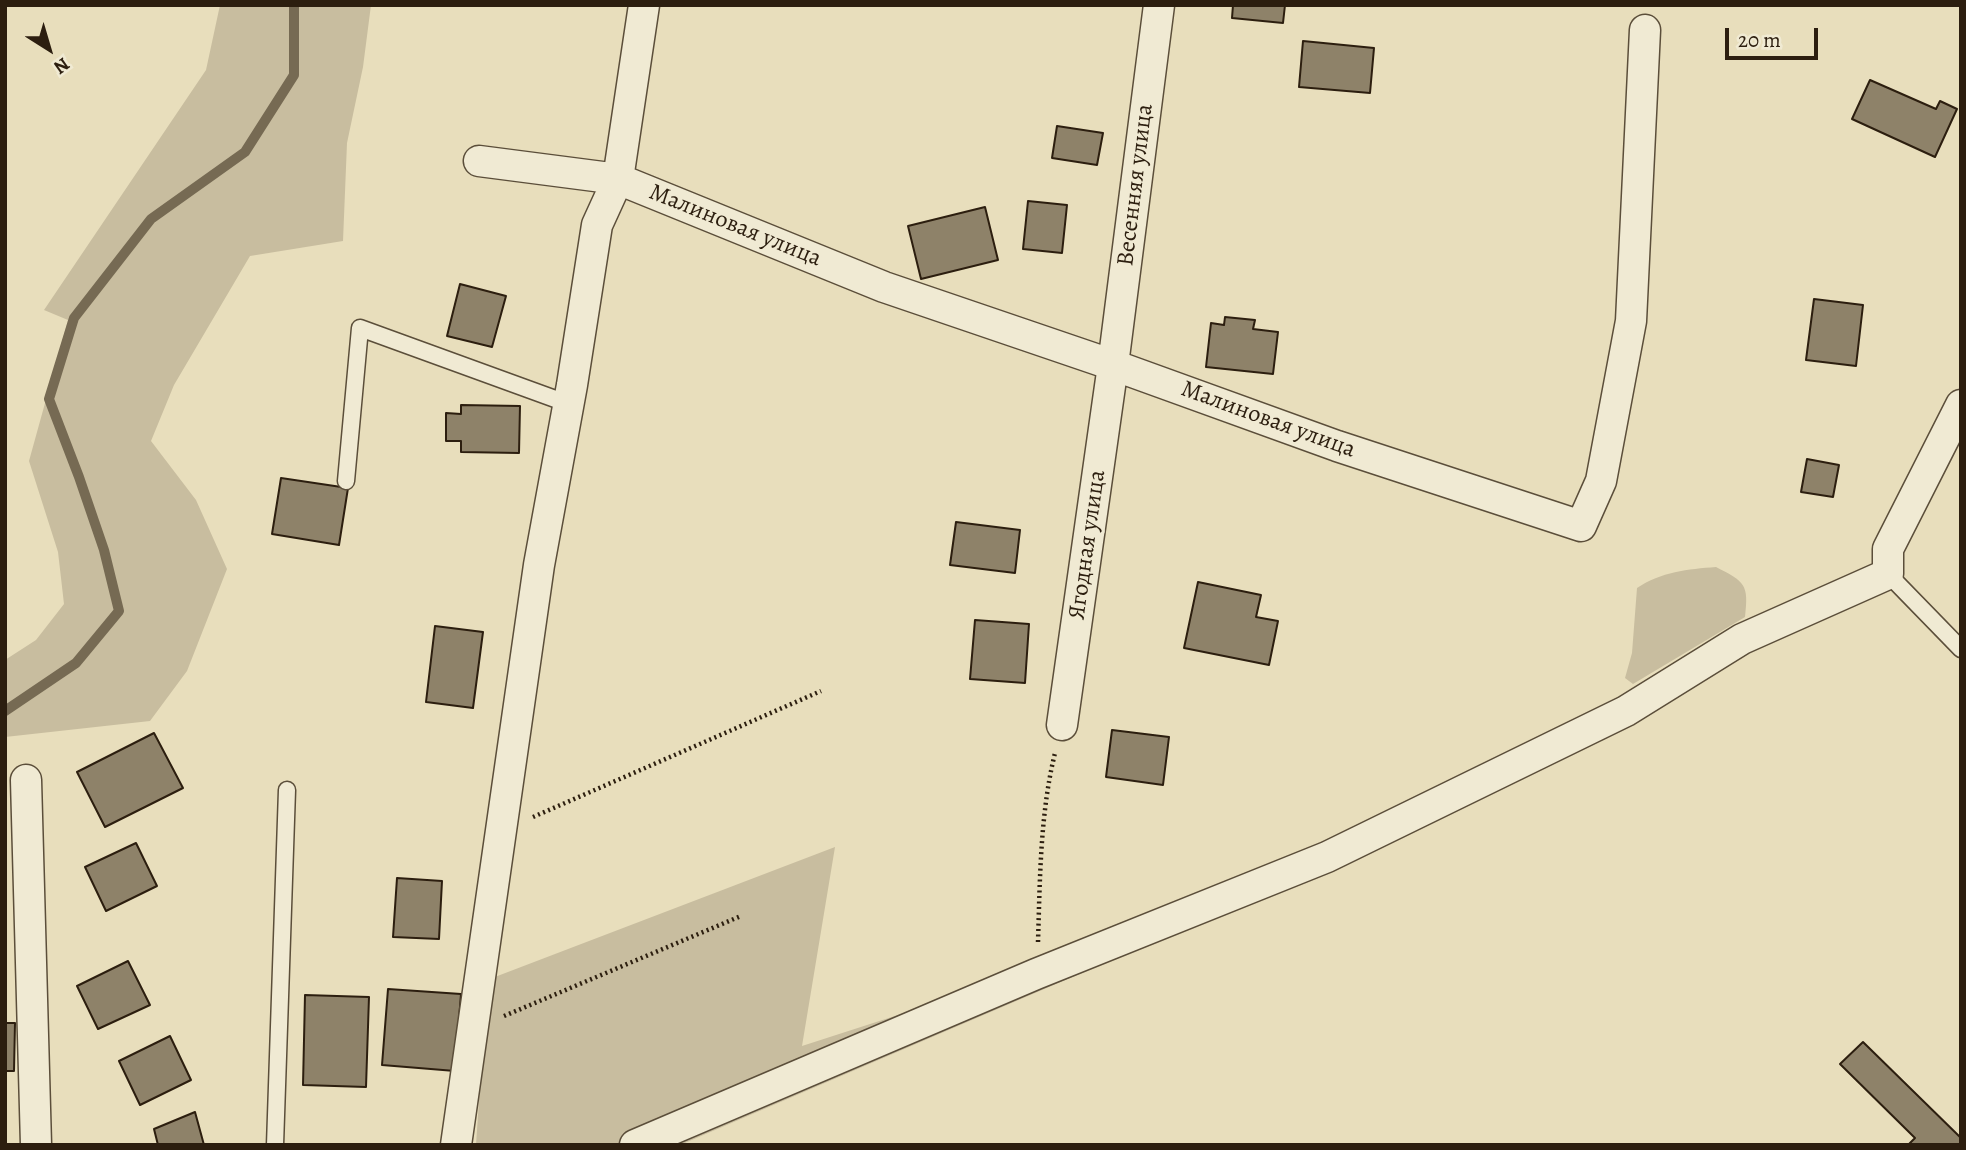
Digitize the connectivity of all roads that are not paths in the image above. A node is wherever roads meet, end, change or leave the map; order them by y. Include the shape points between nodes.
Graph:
1 (644, 5) edge
2 (1159, 5) edge
3 (1645, 30) dead end
4 (479, 162) dead end
5 (618, 179) junction
6 (1113, 365) junction
7 (569, 404) junction
8 (1961, 405) edge
9 (346, 481) dead end
10 (1888, 574) junction
11 (1961, 649) edge
12 (1062, 725) road end
13 (26, 780) dead end
14 (287, 790) dead end
15 (36, 1145) edge
16 (275, 1145) edge
17 (456, 1145) edge
18 (635, 1145) edge

1 - 5 street
2 - 6 street, Весенняя улица
3 - 6 street, Малиновая улица via 1631,321 1601,481 1581,526 1337,446
4 - 5 street, Малиновая улица
5 - 6 street, Малиновая улица via 884,287
5 - 7 street via 597,225
6 - 12 street, Ягодная улица
7 - 9 lane via 360,328
7 - 17 street via 539,565
8 - 10 street via 1888,549
10 - 11 lane
10 - 18 street via 1742,639 1626,711 1327,857 1036,974
13 - 15 street
14 - 16 lane

